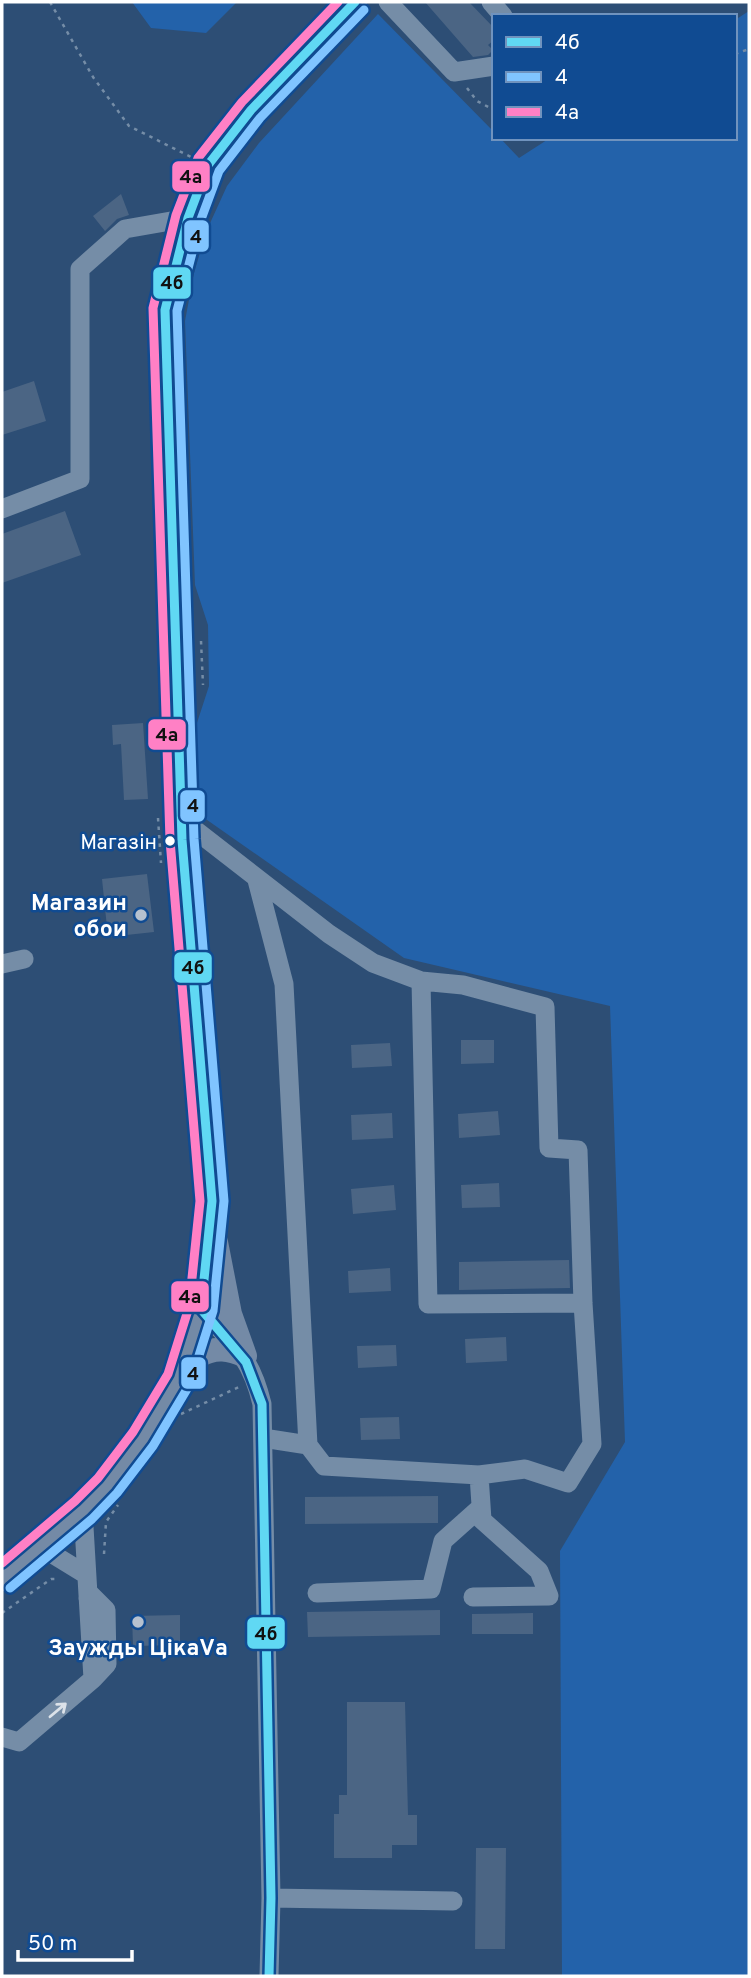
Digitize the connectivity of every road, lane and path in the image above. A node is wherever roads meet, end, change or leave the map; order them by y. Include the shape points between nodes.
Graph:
1 (50, 2) edge
2 (355, 2) edge
3 (388, 2) edge
4 (492, 66) edge
5 (454, 72) junction
6 (492, 109) edge
7 (208, 165) junction
8 (188, 218) junction
9 (2, 509) edge
10 (201, 640) dead end
11 (203, 685) dead end
12 (170, 818) junction
13 (161, 863) dead end
14 (257, 880) junction
15 (24, 959) dead end
16 (2, 964) edge
17 (421, 981) junction
18 (212, 1201) junction
19 (583, 1303) junction
20 (201, 1308) junction
21 (245, 1356) junction
22 (178, 1379) junction
23 (246, 1383) dead end
24 (177, 1416) dead end
25 (264, 1438) junction
26 (309, 1446) junction
27 (479, 1475) junction
28 (121, 1501) dead end
29 (481, 1507) junction
30 (83, 1510) junction
31 (41, 1547) junction
32 (104, 1557) dead end
33 (85, 1574) junction
34 (2, 1579) edge
35 (60, 1579) dead end
36 (317, 1593) dead end
37 (90, 1594) junction
38 (473, 1597) dead end
39 (2, 1613) edge
40 (88, 1685) junction
41 (2, 1737) edge
42 (271, 1898) junction
43 (453, 1901) dead end
44 (269, 1976) edge

1 - 7 path via 93,77 129,126
2 - 7 main road via 251,110
3 - 5 street
4 - 5 street
5 - 6 path via 477,102
7 - 8 main road
8 - 9 street via 125,229 80,269 80,479
8 - 12 main road via 164,310
10 - 11 path
12 - 13 path
12 - 14 street
12 - 18 main road
14 - 17 street via 373,963
14 - 26 street via 284,984
15 - 16 street
17 - 19 street via 463,985 545,1007 549,1148 578,1150
17 - 19 street via 428,1304
18 - 20 main road
18 - 21 main road via 230,1314
19 - 27 street via 592,1444 568,1483 525,1469
20 - 21 street
20 - 22 main road
21 - 22 main road via 216,1349 198,1356
21 - 25 street via 256,1378
22 - 30 main road via 143,1439
23 - 24 path
25 - 26 street
25 - 42 street
26 - 27 street via 324,1465
27 - 29 street
28 - 32 path via 107,1522
29 - 36 street via 443,1541 431,1589
29 - 38 street via 482,1520 539,1571 549,1596
30 - 31 main road
30 - 33 street
31 - 33 street
31 - 34 main road
33 - 37 street
35 - 39 path via 51,1579
37 - 40 street via 79,1610
37 - 40 street via 106,1610 107,1664
41 -> 40 street via 19,1742
42 - 43 street
42 - 44 street

